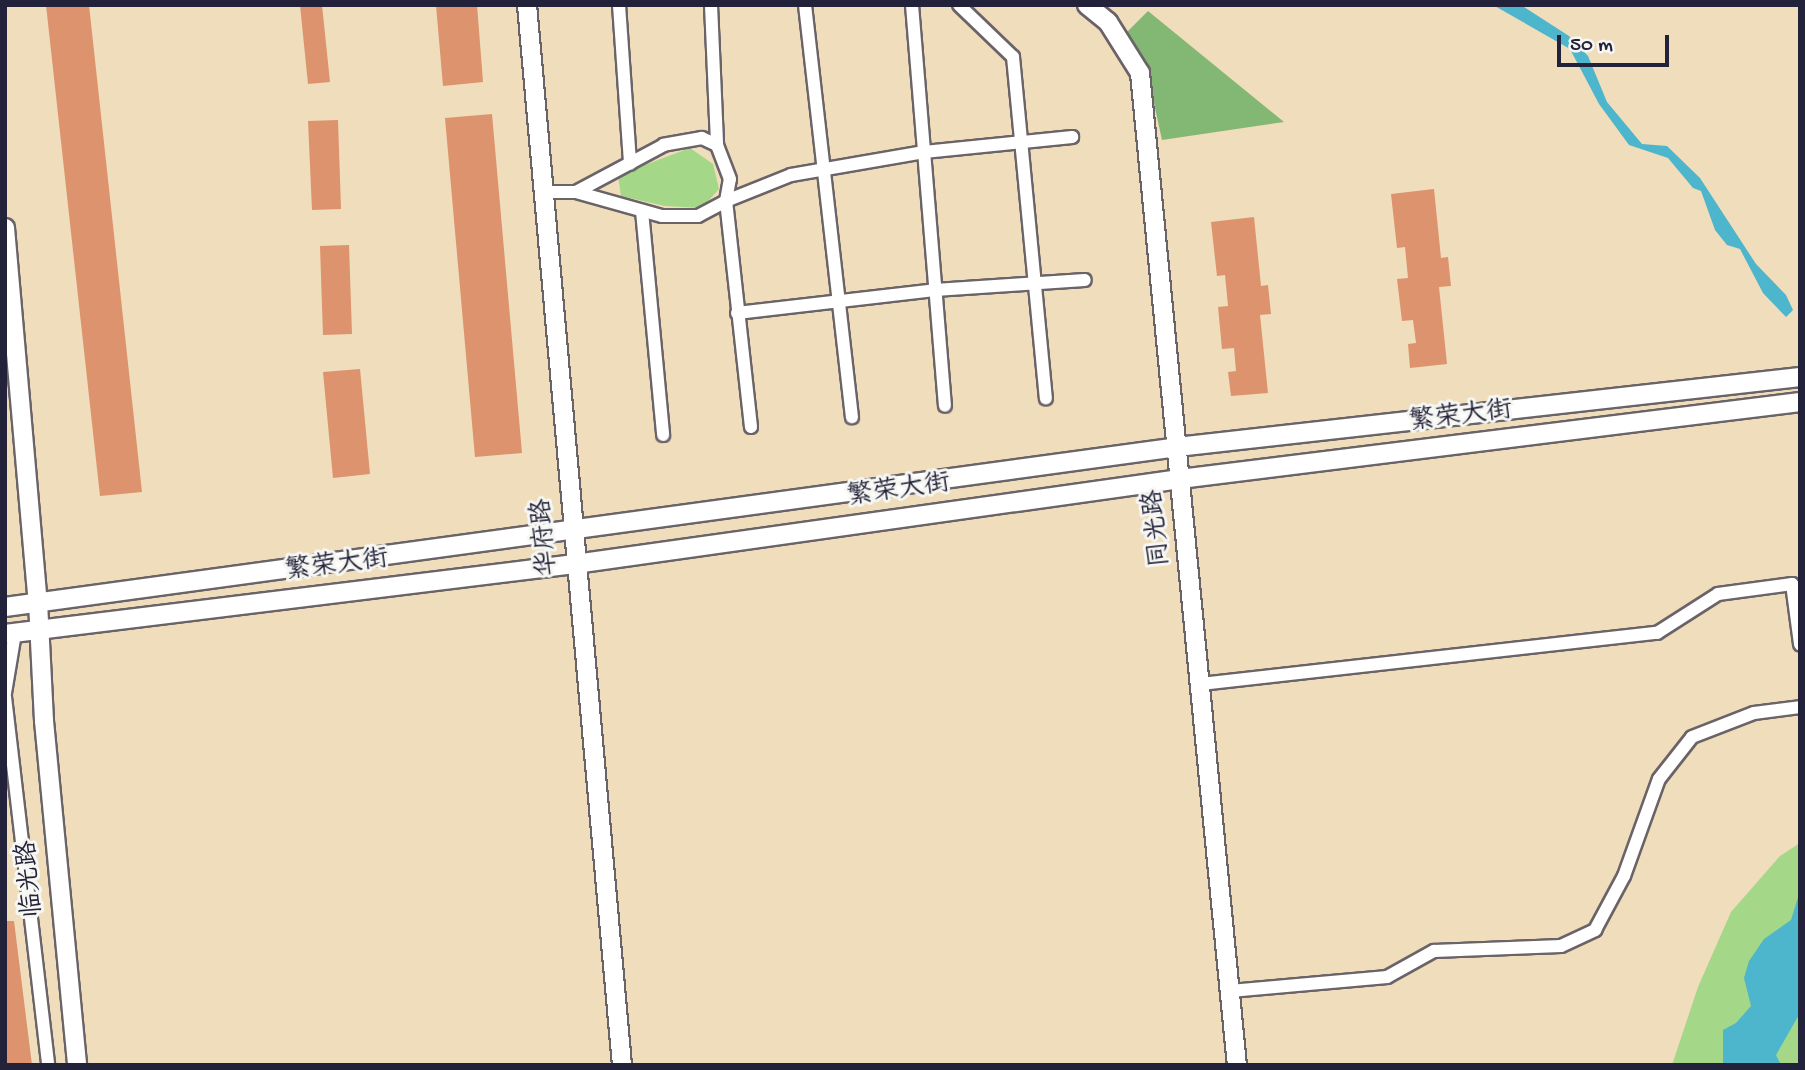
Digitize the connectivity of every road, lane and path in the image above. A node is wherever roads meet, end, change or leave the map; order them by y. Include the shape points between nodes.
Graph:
1 (527, 5) edge
2 (619, 5) edge
3 (711, 5) edge
4 (805, 5) edge
5 (913, 5) edge
6 (959, 5) edge
7 (1087, 5) edge
8 (1072, 137) dead end
9 (1024, 141) junction
10 (717, 145) junction
11 (924, 152) junction
12 (631, 164) junction
13 (826, 169) junction
14 (544, 192) junction
15 (576, 192) junction
16 (726, 201) junction
17 (642, 211) junction
18 (5, 228) edge
19 (1085, 280) dead end
20 (1037, 285) junction
21 (935, 290) junction
22 (840, 300) junction
23 (737, 313) junction
24 (1800, 377) edge
25 (1046, 398) dead end
26 (1800, 402) edge
27 (945, 406) dead end
28 (852, 417) dead end
29 (751, 427) dead end
30 (663, 435) dead end
31 (1177, 447) junction
32 (1180, 479) junction
33 (572, 533) junction
34 (575, 564) junction
35 (38, 602) junction
36 (5, 607) edge
37 (40, 630) junction
38 (10, 633) edge
39 (1800, 645) edge
40 (1200, 684) junction
41 (5, 695) edge
42 (1800, 707) edge
43 (1230, 991) junction
44 (48, 1065) edge
45 (77, 1065) edge
46 (622, 1065) edge
47 (1237, 1065) edge

1 - 14 main road, 华府路
2 - 12 street
3 - 10 street
4 - 13 street
5 - 11 street
6 - 9 street via 1013,57
7 - 31 main road, 同光路 via 1108,22 1140,73
8 - 9 street
9 - 11 street
9 - 20 street
10 - 12 street via 702,138 664,145
10 - 16 street via 730,179
11 - 13 street
11 - 21 street
12 - 15 street
13 - 16 street via 791,174
13 - 22 street
14 - 15 street
14 - 33 main road, 华府路
15 - 17 street
16 - 17 street via 698,216
16 - 23 street
17 - 30 street
18 - 35 main road, 临光路
19 - 20 street
20 - 21 street
20 - 25 street
21 - 22 street
21 - 27 street
22 - 23 street
22 - 28 street
23 - 29 street
24 - 31 main road, 繁荣大街
26 - 32 main road, 繁荣大街
31 - 32 main road, 同光路
31 - 33 main road, 繁荣大街
32 - 34 main road, 繁荣大街
32 - 40 main road, 同光路
33 - 34 main road, 华府路
33 - 35 main road, 繁荣大街
34 - 37 main road, 繁荣大街
34 - 46 main road, 华府路
35 - 36 main road, 繁荣大街
35 - 37 main road, 临光路
37 - 38 main road, 繁荣大街
37 - 45 main road, 临光路 via 44,721
38 - 41 street
39 - 40 street via 1792,584 1718,594 1657,634
40 - 43 main road, 同光路
41 - 44 street
42 - 43 street via 1754,713 1692,737 1659,779 1624,876 1595,930 1561,946 1434,951 1387,977
43 - 47 main road, 同光路

